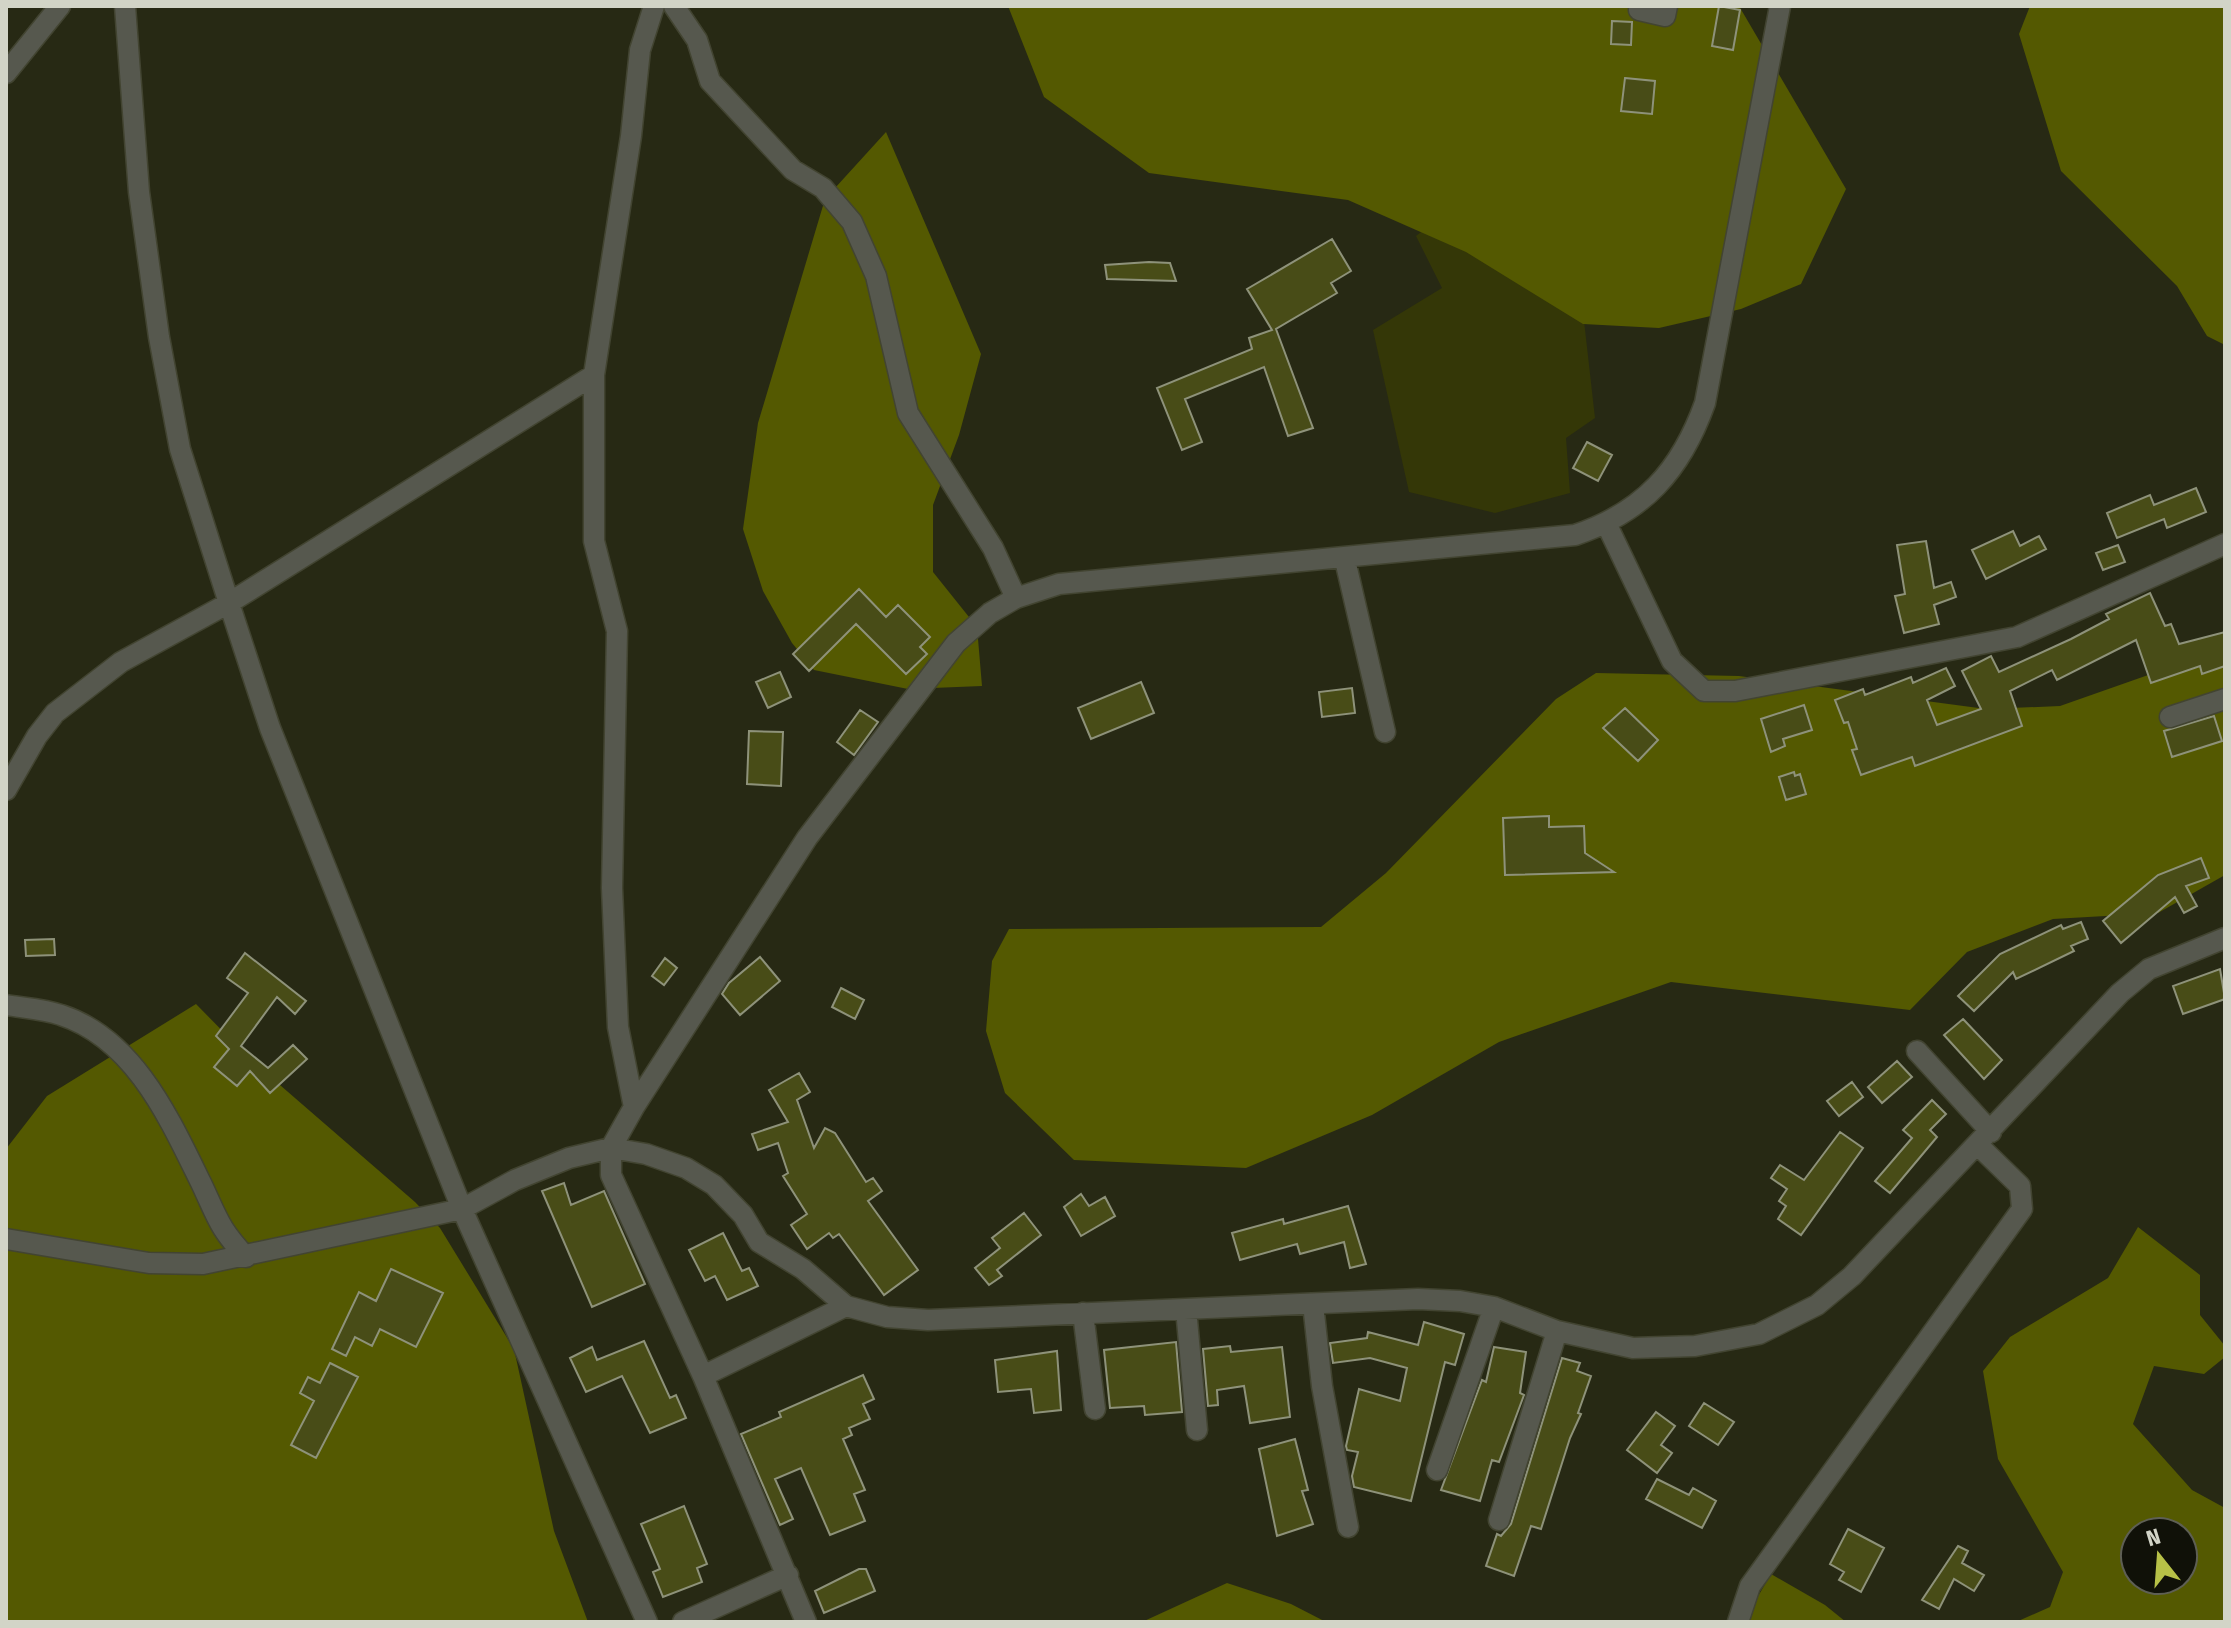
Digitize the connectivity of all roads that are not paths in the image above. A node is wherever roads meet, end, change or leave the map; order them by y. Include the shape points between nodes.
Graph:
1 (60, 6) edge
2 (125, 6) edge
3 (654, 6) edge
4 (674, 6) edge
5 (1667, 6) edge
6 (1780, 6) edge
7 (1639, 10) dead end
8 (6, 73) edge
9 (594, 375) junction
10 (1607, 525) junction
11 (2225, 544) edge
12 (1345, 560) junction
13 (1016, 598) junction
14 (229, 603) junction
15 (2225, 699) edge
16 (2170, 717) dead end
17 (1385, 732) dead end
18 (6, 790) edge
19 (2225, 938) edge
20 (6, 1005) edge
21 (1917, 1051) dead end
22 (634, 1107) junction
23 (1985, 1139) junction
24 (611, 1148) junction
25 (462, 1209) junction
26 (6, 1239) edge
27 (246, 1257) junction
28 (1313, 1304) junction
29 (846, 1306) junction
30 (1494, 1307) junction
31 (1186, 1309) junction
32 (1083, 1313) junction
33 (1557, 1331) junction
34 (703, 1376) junction
35 (1095, 1409) dead end
36 (1197, 1430) dead end
37 (1437, 1470) dead end
38 (1499, 1520) dead end
39 (1348, 1527) dead end
40 (788, 1575) junction
41 (647, 1622) edge
42 (683, 1622) edge
43 (806, 1622) edge
44 (1738, 1622) edge

1 - 8 street
2 - 14 street via 139,192 159,337 180,449
3 - 9 street via 640,50
4 - 13 street via 697,40 710,81 793,170 823,188 852,222 876,276 908,413 993,548
5 - 7 street via 1665,16
6 - 10 street via 1705,403 1691,441 1667,475 1645,499
9 - 14 street
9 - 22 street via 594,541 617,631 612,888 618,1027
10 - 11 street via 1672,661 1704,691 1735,691 2017,637
10 - 12 street via 1534,541
12 - 13 street via 1059,584
12 - 17 street
13 - 22 street via 956,643 807,838
14 - 18 street via 121,662 55,713
14 - 25 street via 270,728
15 - 16 street
19 - 23 street via 2149,969 2120,993
20 - 27 street via 61,1015 105,1039 152,1087 219,1228
21 - 23 street
22 - 24 street
23 - 33 street via 1852,1276 1817,1305 1759,1334 1695,1346 1633,1348
23 - 44 street via 2020,1186 2022,1209 1750,1586
24 - 25 street via 556,1163
24 - 29 street via 686,1168 714,1185 743,1215 759,1242 803,1269
24 - 34 street via 611,1175
25 - 27 street
25 - 41 street
26 - 27 street via 149,1263 203,1264
28 - 30 street via 1418,1299
28 - 31 street
28 - 39 street
29 - 32 street via 928,1320
29 - 34 street
30 - 33 street
30 - 37 street
31 - 32 street
31 - 36 street
32 - 35 street
33 - 38 street
34 - 40 street
40 - 42 street
40 - 43 street

